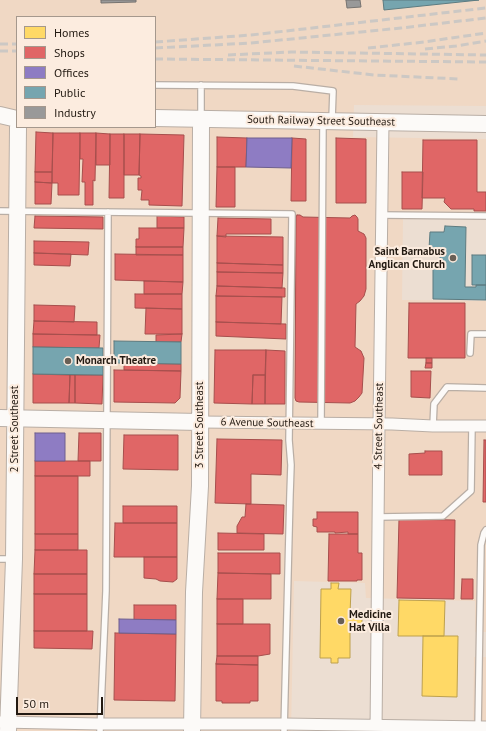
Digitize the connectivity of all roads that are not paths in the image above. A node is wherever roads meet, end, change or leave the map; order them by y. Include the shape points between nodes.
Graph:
1 (156, 85) edge
2 (201, 85) junction
3 (0, 115) edge
4 (156, 118) edge
5 (201, 119) junction
6 (16, 120) edge
7 (16, 120) edge
8 (0, 121) edge
9 (327, 121) junction
10 (383, 122) junction
11 (486, 124) edge
12 (18, 128) edge
13 (0, 211) edge
14 (18, 211) junction
15 (108, 212) junction
16 (201, 213) junction
17 (382, 214) junction
18 (486, 216) edge
19 (486, 334) edge
20 (470, 353) dead end
21 (486, 388) edge
22 (8, 418) edge
23 (107, 420) junction
24 (200, 422) junction
25 (289, 423) junction
26 (321, 424) junction
27 (379, 424) junction
28 (472, 425) junction
29 (433, 426) junction
30 (486, 426) edge
31 (378, 517) junction
32 (486, 530) edge
33 (7, 559) edge
34 (6, 725) edge
35 (100, 727) edge
36 (192, 727) edge
37 (284, 728) edge
38 (376, 728) edge
39 (481, 728) edge

1 - 2 lane
2 - 5 lane
2 - 9 lane via 293,86 333,91
3 - 6 street
4 - 5 street, South Railway Street Southeast
5 - 9 street, South Railway Street Southeast
5 - 16 street, 3 Street Southeast
7 - 8 street
9 - 10 street, South Railway Street Southeast
9 - 26 lane
10 - 11 street, South Railway Street Southeast
10 - 17 street, 4 Street Southeast
12 - 14 street, 2 Street Southeast
13 - 14 lane
14 - 15 lane
14 - 22 street, 2 Street Southeast
15 - 16 lane
15 - 23 lane
16 - 24 street, 3 Street Southeast
16 - 25 lane via 292,214
17 - 18 lane
17 - 27 street, 4 Street Southeast
19 - 20 lane via 471,334
21 - 29 lane via 447,387 434,404
22 - 23 street, 6 Avenue Southeast
22 - 33 street, 2 Street Southeast
23 - 24 street, 6 Avenue Southeast
23 - 35 lane via 106,591
24 - 25 street, 6 Avenue Southeast
24 - 36 street, 3 Street Southeast
25 - 26 street, 6 Avenue Southeast
25 - 37 lane via 291,464
26 - 27 street, 6 Avenue Southeast
27 - 29 street, 6 Avenue Southeast
27 - 31 street, 4 Street Southeast
28 - 29 street, 6 Avenue Southeast
28 - 30 street, 6 Avenue Southeast
28 - 31 lane via 471,491 443,516
31 - 38 street, 4 Street Southeast
32 - 39 lane via 481,545
33 - 34 street, 2 Street Southeast
34 - 35 street
35 - 36 street
36 - 37 street
37 - 38 street
38 - 39 street

